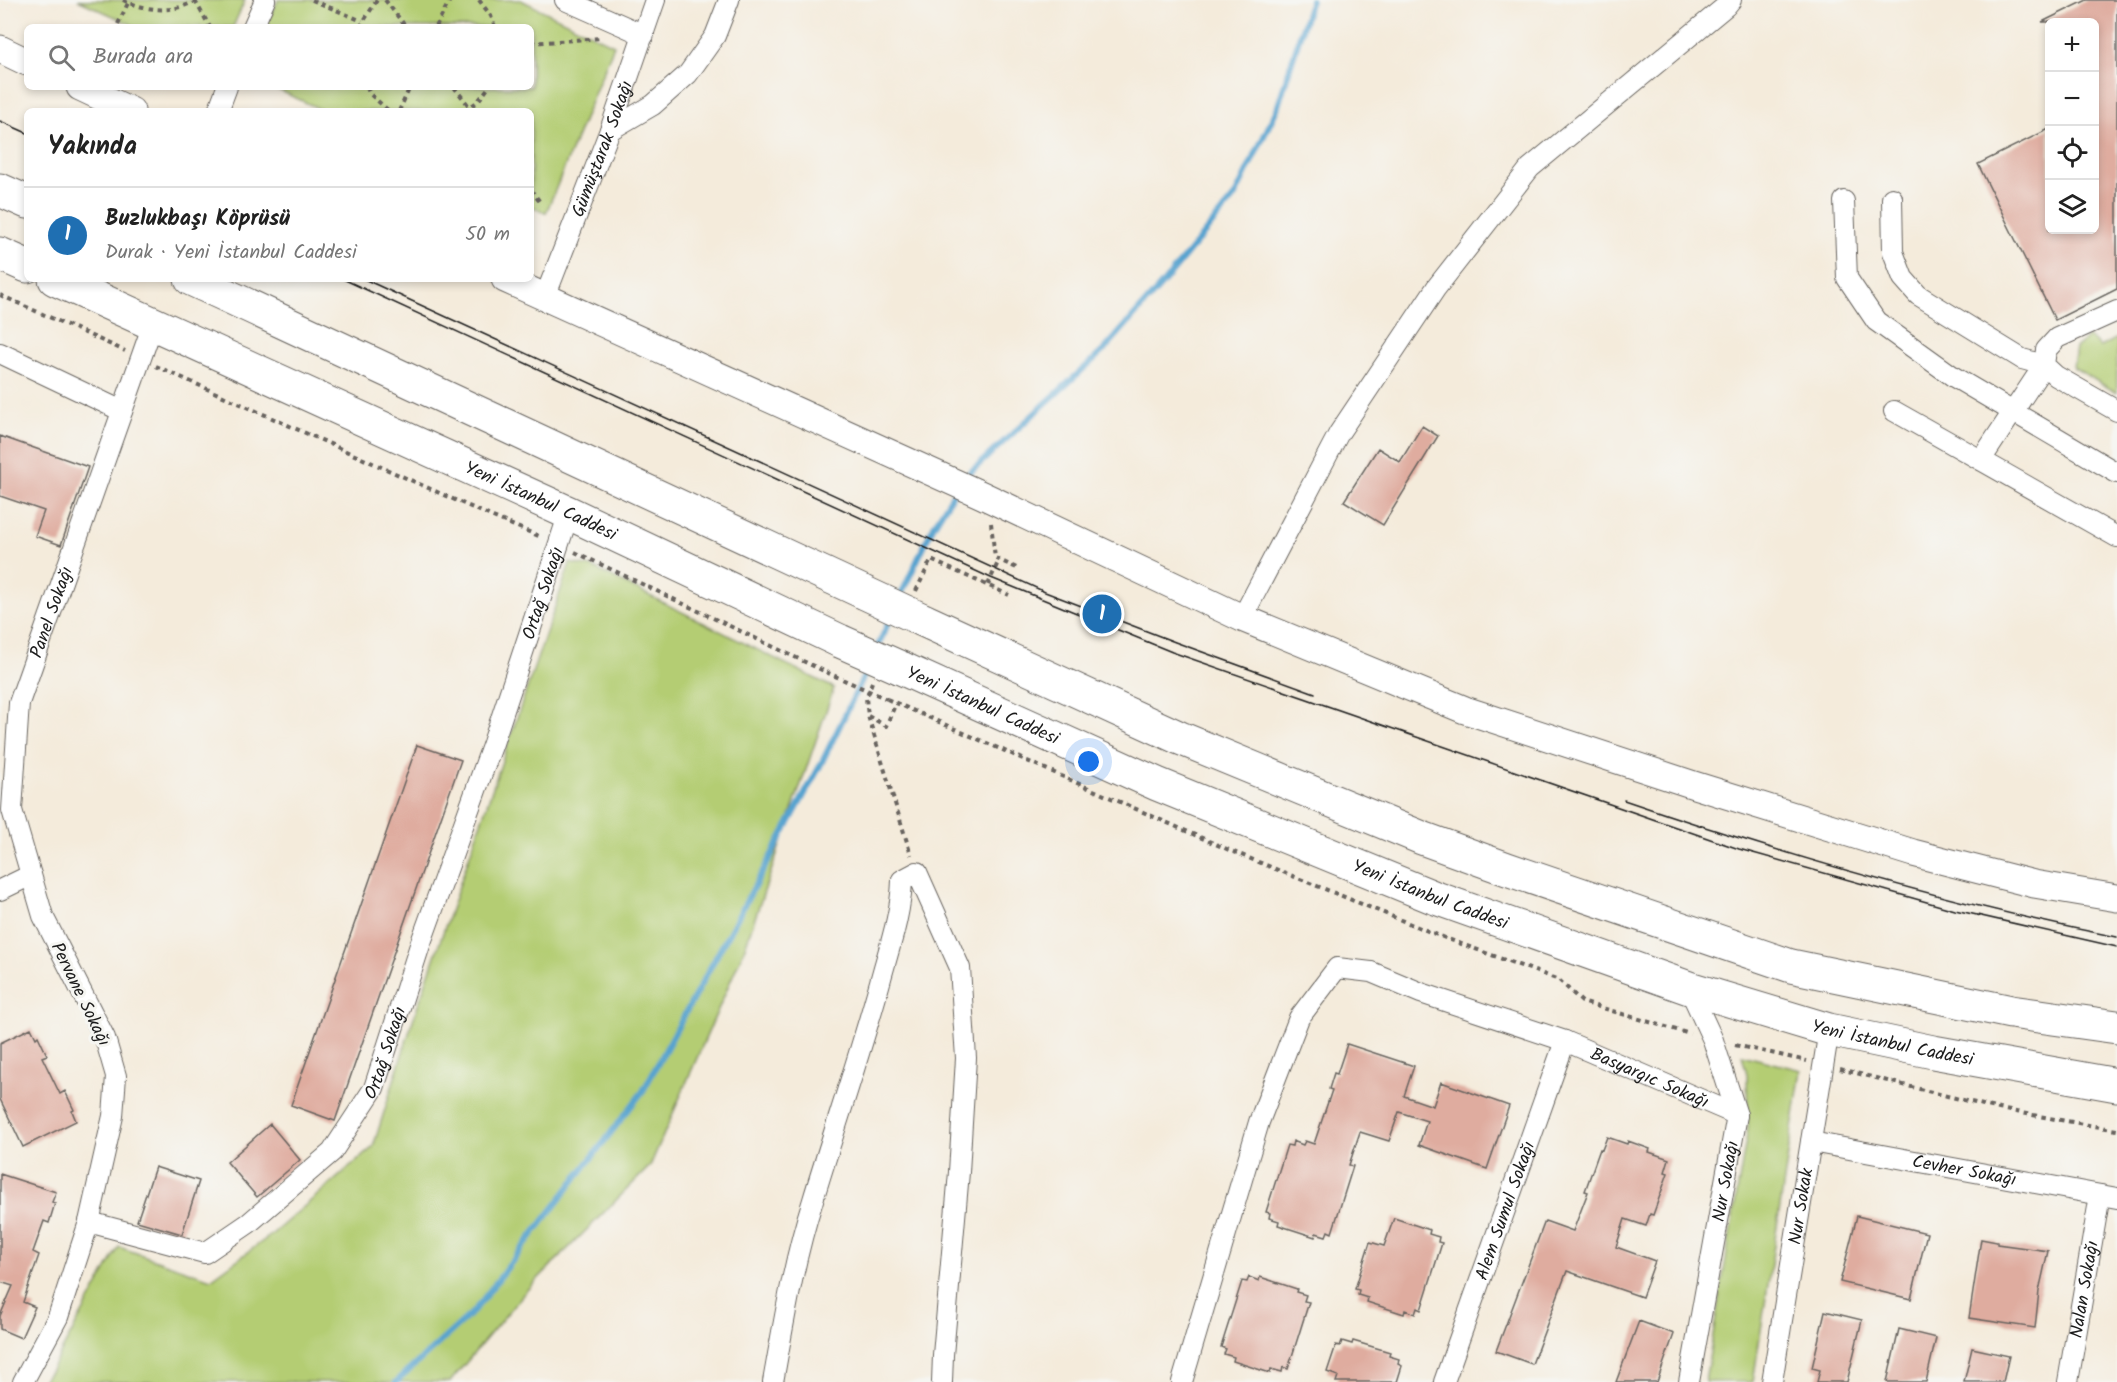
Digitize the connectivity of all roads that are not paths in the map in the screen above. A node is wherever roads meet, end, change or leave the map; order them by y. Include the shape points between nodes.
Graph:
1 (265, 0) edge
2 (566, 0) edge
3 (655, 0) edge
4 (729, 0) edge
5 (1731, 0) edge
6 (254, 24) edge
7 (644, 35) junction
8 (0, 49) edge
9 (24, 61) edge
10 (86, 90) edge
11 (226, 90) edge
12 (125, 108) edge
13 (219, 108) edge
14 (610, 129) junction
15 (0, 190) edge
16 (1892, 198) dead end
17 (24, 201) edge
18 (1844, 201) dead end
19 (0, 254) edge
20 (24, 265) edge
21 (62, 282) edge
22 (197, 282) edge
23 (512, 282) edge
24 (545, 297) junction
25 (2117, 311) edge
26 (153, 324) junction
27 (0, 353) edge
28 (2044, 365) junction
29 (122, 411) junction
30 (1894, 411) dead end
31 (2117, 411) edge
32 (2013, 412) junction
33 (1981, 460) junction
34 (2117, 473) edge
35 (569, 513) junction
36 (2117, 537) edge
37 (1242, 618) junction
38 (31, 875) junction
39 (0, 890) edge
40 (2117, 898) edge
41 (1689, 987) junction
42 (2117, 1028) edge
43 (1829, 1030) junction
44 (1565, 1041) junction
45 (2117, 1085) edge
46 (1737, 1115) junction
47 (1811, 1142) junction
48 (2108, 1196) edge
49 (89, 1222) junction
50 (23, 1382) edge
51 (773, 1382) edge
52 (942, 1382) edge
53 (1182, 1382) edge
54 (1444, 1382) edge
55 (1689, 1382) edge
56 (1772, 1382) edge
57 (2068, 1382) edge

1 - 6 street
2 - 7 street
3 - 7 street, Gümüştarak Sokağı
4 - 14 street via 715,36 688,74 653,105
5 - 37 street via 1530,168 1436,288 1339,433
7 - 14 street, Gümüştarak Sokağı
8 - 9 street
10 - 12 street
11 - 13 street
14 - 24 street, Gümüştarak Sokağı
15 - 17 highway
16 - 28 street via 1893,252 1903,278 1918,295 2022,359
18 - 32 street via 1847,278 1876,321 1954,377
19 - 20 highway
21 - 26 highway, Yeni İstanbul Caddesi
22 - 42 highway, bridge via 863,592 918,608 1190,742 1422,838 1791,966 2011,1012
23 - 24 street
24 - 37 street
25 - 28 street via 2057,338 2046,350
26 - 29 street, Panel Sokağı
26 - 35 highway, Yeni İstanbul Caddesi
27 - 29 street
28 - 31 street via 2065,382
28 - 32 street
29 - 38 street, Panel Sokağı via 19,703 12,810
30 - 33 street
32 - 33 street
32 - 34 street
33 - 36 street
35 - 41 highway, Yeni İstanbul Caddesi, bridge via 840,641 888,671 1422,893
35 - 49 street, Ortağ Sokağı via 374,1088 332,1152 249,1223 205,1253
37 - 40 street via 1465,710 1694,785 1913,853 2034,884
38 - 39 street
38 - 49 street, Pervane Sokağı via 43,916 105,1038 116,1076 112,1116
41 - 43 highway, Yeni İstanbul Caddesi
41 - 46 street, Nur Sokağı via 1713,1040
43 - 45 highway, Yeni İstanbul Caddesi
43 - 47 street, Nur Sokak
44 - 46 street, Basyargıc Sokağı
44 - 53 street, Basyargıc Sokağı via 1421,993 1371,972 1337,968 1299,1018 1258,1122
44 - 54 street, Alem Sumul Sokağı
46 - 55 street, Nur Sokağı
47 - 48 street, Cevher Sokağı
47 - 56 street, Nur Sokak
48 - 57 street, Nalan Sokağı
49 - 50 street via 58,1317
51 - 52 street via 794,1270 877,993 901,905 902,880 916,872 960,968 966,1058

